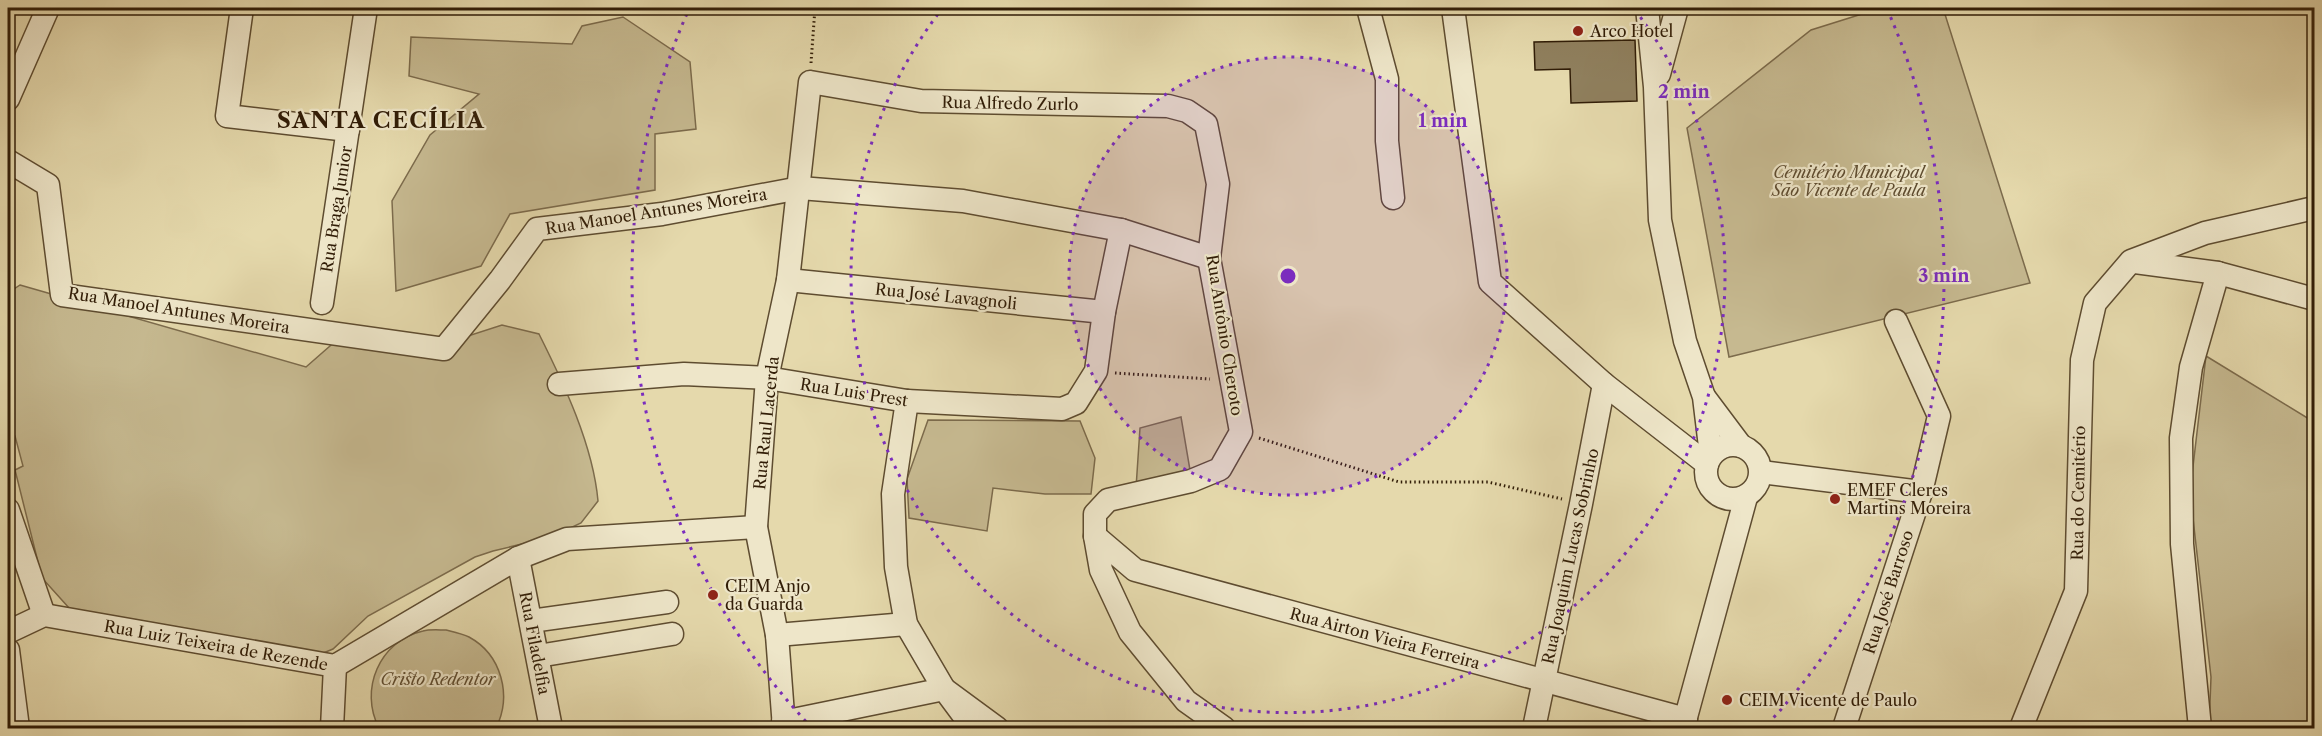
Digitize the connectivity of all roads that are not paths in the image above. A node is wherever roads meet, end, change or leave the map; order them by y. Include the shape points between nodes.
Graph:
1 (48, 8) edge
2 (242, 8) edge
3 (366, 8) edge
4 (1368, 8) edge
5 (1453, 8) edge
6 (1647, 8) edge
7 (1677, 8) edge
8 (810, 82) joint
9 (1655, 87) junction
10 (8, 99) edge
11 (1206, 124) joint
12 (348, 130) junction
13 (8, 161) edge
14 (800, 188) junction
15 (1393, 198) dead end
16 (2314, 208) edge
17 (1122, 230) junction
18 (1209, 258) junction
19 (2131, 261) junction
20 (2218, 273) junction
21 (788, 280) junction
22 (2314, 299) edge
23 (322, 303) dead end
24 (1104, 312) junction
25 (1896, 321) dead end
26 (767, 378) junction
27 (559, 384) dead end
28 (1604, 384) junction
29 (1704, 397) junction
30 (907, 401) junction
31 (1741, 446) junction
32 (1709, 460) junction
33 (1761, 472) junction
34 (1921, 492) junction
35 (1746, 497) junction
36 (8, 510) edge
37 (756, 527) junction
38 (1095, 536) junction
39 (518, 558) junction
40 (667, 602) dead end
41 (44, 615) junction
42 (531, 621) junction
43 (906, 624) junction
44 (8, 632) edge
45 (672, 634) dead end
46 (777, 635) junction
47 (8, 650) edge
48 (538, 656) junction
49 (335, 666) junction
50 (1544, 680) junction
51 (944, 689) junction
52 (12, 706) edge
53 (1684, 724) edge
54 (783, 725) edge
55 (18, 729) edge
56 (332, 729) edge
57 (551, 729) edge
58 (973, 729) edge
59 (998, 729) edge
60 (1224, 729) edge
61 (1534, 729) edge
62 (1844, 729) edge
63 (2021, 729) edge
64 (2200, 729) edge

1 - 10 street
2 - 12 street via 227,116
3 - 12 street, Rua Braga Junior
4 - 15 street via 1387,79 1387,141
5 - 28 street via 1491,282
6 - 9 street
7 - 9 street
8 - 11 street, Rua Alfredo Zurlo via 921,101 1168,106 1187,111
8 - 14 street, Rua Raul Lacerda
9 - 29 street via 1660,220 1685,341
11 - 18 street, Rua Antônio Cheroto via 1218,184
12 - 23 street, Rua Braga Junior
13 - 14 street, Rua Manoel Antunes Moreira via 48,185 62,295 444,349 537,229 662,214
14 - 17 street, Rua Manoel Antunes Moreira via 963,201
14 - 21 street, Rua Raul Lacerda
16 - 19 street via 2205,233
17 - 18 street, Rua Manoel Antunes Moreira
17 - 24 street
18 - 38 street, Rua Antônio Cheroto via 1240,432 1220,469 1191,482 1108,500 1095,514
19 - 20 street
19 - 63 street, Rua do Cemitério via 2095,303 2082,360 2076,591
20 - 22 street
20 - 64 street via 2191,367 2181,438 2182,544
21 - 24 street, Rua José Lavagnoli
21 - 26 street, Rua Raul Lacerda
24 - 30 street, Rua Luis Prest via 1096,371 1076,403 1062,409
25 - 34 street, Rua José Barroso via 1939,416
26 - 27 street, Rua Luis Prest via 684,374
26 - 30 street, Rua Luis Prest
26 - 37 street, Rua Raul Lacerda
28 - 32 street
28 - 50 street, Rua Joaquim Lucas Sobrinho
29 - 31 street
29 - 32 street
30 - 43 street via 893,494 896,567
31 - 32 street via 1725,446
31 - 33 street via 1754,455
32 - 35 street via 1707,481 1711,489 1728,500
33 - 34 street
33 - 35 street via 1757,487
34 - 62 street, Rua José Barroso
35 - 53 street
36 - 41 street
37 - 39 street, Rua Luiz Teixeira de Rezende via 567,539
37 - 46 street, Rua Raul Lacerda
38 - 50 street, Rua Airton Vieira Ferreira via 1135,570
38 - 60 street, Rua Antônio Cheroto via 1101,570 1130,633 1186,701
39 - 42 street, Rua Filadelfia
39 - 49 street, Rua Luiz Teixeira de Rezende
40 - 42 street
41 - 44 street
41 - 49 street, Rua Luiz Teixeira de Rezende
42 - 48 street, Rua Filadelfia
43 - 46 street
43 - 51 street
45 - 48 street
46 - 54 street, Rua Raul Lacerda
47 - 52 street
48 - 57 street, Rua Filadelfia
49 - 56 street
50 - 53 street, Rua Airton Vieira Ferreira
50 - 61 street, Rua Joaquim Lucas Sobrinho
51 - 54 street
51 - 58 street
51 - 59 street
52 - 55 street

